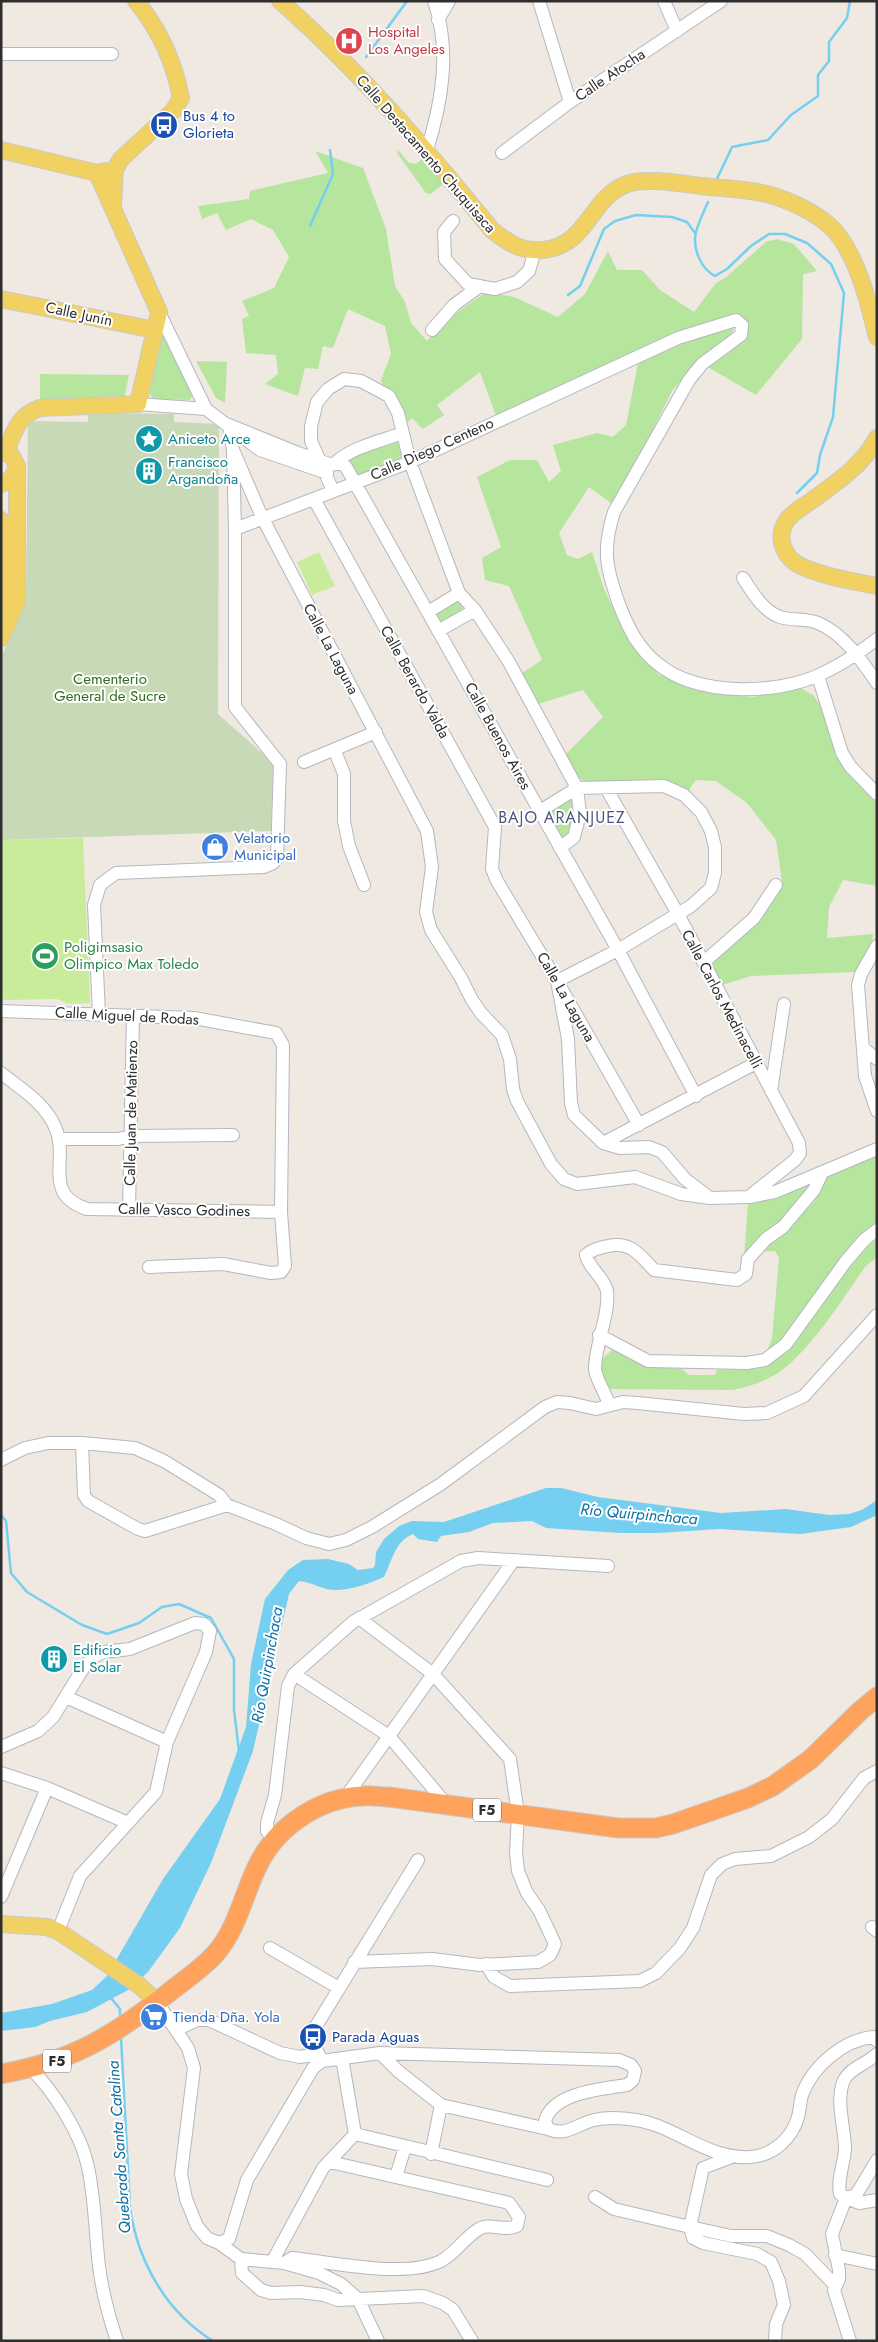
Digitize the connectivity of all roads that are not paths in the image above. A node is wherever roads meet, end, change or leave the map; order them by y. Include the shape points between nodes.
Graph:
1 (136, 1) edge
2 (280, 1) edge
3 (434, 1) edge
4 (449, 1) edge
5 (664, 1) edge
6 (721, 1) edge
7 (543, 5) edge
8 (438, 20) junction
9 (677, 31) junction
10 (1, 54) edge
11 (112, 54) dead end
12 (570, 102) junction
13 (1, 150) edge
14 (427, 150) junction
15 (502, 153) dead end
16 (115, 170) junction
17 (97, 173) junction
18 (113, 206) junction
19 (453, 221) dead end
20 (535, 250) junction
21 (480, 286) junction
22 (151, 293) junction
23 (1, 299) edge
24 (159, 312) junction
25 (151, 329) junction
26 (432, 330) dead end
27 (877, 337) edge
28 (133, 404) junction
29 (206, 409) junction
30 (229, 425) junction
31 (403, 433) junction
32 (877, 438) edge
33 (233, 450) junction
34 (3, 452) edge
35 (410, 462) junction
36 (331, 467) junction
37 (16, 471) junction
38 (355, 482) junction
39 (1, 484) edge
40 (336, 486) junction
41 (314, 499) junction
42 (262, 517) junction
43 (1, 520) edge
44 (235, 529) junction
45 (743, 578) dead end
46 (877, 586) edge
47 (459, 593) junction
48 (1, 603) edge
49 (475, 610) junction
50 (428, 612) junction
51 (438, 631) junction
52 (1, 638) edge
53 (877, 639) edge
54 (857, 654) junction
55 (818, 676) junction
56 (877, 683) edge
57 (376, 732) junction
58 (335, 751) junction
59 (304, 762) dead end
60 (577, 788) junction
61 (606, 788) junction
62 (877, 794) edge
63 (540, 811) junction
64 (560, 848) junction
65 (492, 870) joint
66 (364, 885) dead end
67 (776, 885) dead end
68 (678, 914) junction
69 (877, 946) edge
70 (618, 950) junction
71 (704, 962) junction
72 (557, 981) junction
73 (784, 1004) dead end
74 (1, 1011) edge
75 (99, 1014) junction
76 (133, 1016) junction
77 (863, 1048) junction
78 (877, 1059) edge
79 (756, 1063) junction
80 (1, 1073) edge
81 (771, 1090) junction
82 (696, 1096) junction
83 (877, 1111) edge
84 (639, 1125) junction
85 (233, 1135) dead end
86 (130, 1136) junction
87 (60, 1139) junction
88 (603, 1143) junction
89 (877, 1149) edge
90 (821, 1175) junction
91 (750, 1197) junction
92 (710, 1198) junction
93 (129, 1210) junction
94 (281, 1212) junction
95 (877, 1230) edge
96 (149, 1267) dead end
97 (877, 1315) edge
98 (599, 1335) junction
99 (609, 1405) junction
100 (82, 1443) junction
101 (1, 1460) edge
102 (227, 1505) junction
103 (514, 1560) junction
104 (608, 1566) dead end
105 (359, 1618) junction
106 (294, 1674) junction
107 (433, 1674) junction
108 (66, 1697) junction
109 (877, 1697) edge
110 (389, 1736) junction
111 (167, 1742) junction
112 (1, 1747) edge
113 (877, 1771) edge
114 (1, 1773) edge
115 (46, 1788) junction
116 (345, 1798) junction
117 (447, 1805) junction
118 (518, 1814) junction
119 (128, 1824) junction
120 (274, 1841) junction
121 (418, 1860) dead end
122 (1, 1897) edge
123 (1, 1924) edge
124 (58, 1931) junction
125 (1, 1934) edge
126 (73, 1943) junction
127 (270, 1948) dead end
128 (354, 1962) junction
129 (486, 1964) junction
130 (339, 1988) junction
131 (156, 2002) junction
132 (176, 2030) junction
133 (877, 2041) edge
134 (380, 2053) junction
135 (877, 2054) edge
136 (320, 2058) junction
137 (342, 2058) junction
138 (31, 2069) junction
139 (1, 2074) edge
140 (442, 2105) junction
141 (548, 2129) junction
142 (355, 2134) junction
143 (405, 2147) junction
144 (431, 2154) junction
145 (734, 2156) junction
146 (877, 2160) edge
147 (330, 2162) junction
148 (396, 2177) junction
149 (547, 2180) dead end
150 (595, 2197) dead end
151 (846, 2198) junction
152 (877, 2200) edge
153 (690, 2227) junction
154 (219, 2243) junction
155 (835, 2255) junction
156 (241, 2259) junction
157 (278, 2263) junction
158 (877, 2264) edge
159 (835, 2285) junction
160 (358, 2299) junction
161 (117, 2341) edge
162 (378, 2341) edge
163 (472, 2341) edge
164 (775, 2341) edge
165 (850, 2341) edge

1 - 16 main road via 159,34 176,71 181,98 173,111 121,160
2 - 14 main road, Calle Destacamento Chuquisaca via 383,101
3 - 8 street
4 - 8 street
5 - 9 street
6 - 9 street, Calle Atocha
7 - 12 street
8 - 14 street via 444,74 438,114
9 - 12 street, Calle Atocha
10 - 11 street
12 - 15 street, Calle Atocha
13 - 17 main road
14 - 20 main road, Calle Destacamento Chuquisaca via 492,230 519,248
16 - 17 main road
16 - 18 main road
17 - 18 main road
18 - 22 main road
19 - 21 street via 444,232 445,258 468,284
20 - 21 street via 529,271 517,282 495,288
20 - 27 main road, Calle Destacamento Chuquisaca via 553,249 567,243 604,200 628,183 680,184 776,197 810,212 833,230 849,253 869,304
21 - 26 street via 454,305
22 - 24 main road
22 - 25 main road
23 - 25 main road, Calle Junín
24 - 25 main road
24 - 29 street
25 - 28 main road
28 - 29 street
28 - 34 main road via 33,410 16,424
29 - 30 street
30 - 33 street
30 - 36 street
31 - 35 street
31 - 36 street via 340,458
31 - 36 street via 389,396 361,381 344,379 328,388 317,402 311,426 311,441
32 - 46 main road via 871,450 853,469 788,518 782,544 787,556 800,566
33 - 42 street, Calle La Laguna
33 - 44 street
34 - 37 main road via 15,461
35 - 38 street, Calle Diego Centeno
35 - 47 street
35 - 55 street, Calle Diego Centeno via 678,338 736,320 742,325 741,335 702,364 688,380 614,512 605,553 627,626 638,645 673,674 721,688 751,690
36 - 38 street, Calle Buenos Aires
36 - 40 street
36 - 40 street via 346,476
37 - 39 main road via 10,480
37 - 52 main road via 17,602
38 - 40 street, Calle Diego Centeno
38 - 50 street, Calle Buenos Aires
40 - 41 street, Calle Diego Centeno
41 - 42 street, Calle Diego Centeno
41 - 65 street, Calle Berardo Valda via 494,827
42 - 44 street, Calle Diego Centeno
42 - 57 street, Calle La Laguna
43 - 48 main road
44 - 75 street via 235,707 280,764 277,857 273,864 264,867 116,873 100,885 94,905
45 - 54 street via 755,598 779,617 817,622
47 - 49 street
47 - 50 street
49 - 51 street
49 - 60 street via 509,662
50 - 51 street, Calle Buenos Aires
51 - 63 street, Calle Buenos Aires
53 - 54 street
54 - 55 street
54 - 56 street
55 - 62 street via 842,752 850,766
57 - 58 street
57 - 92 street, Calle La Laguna via 427,831 432,867 426,912 431,930 472,1000 502,1035 509,1052 517,1101 552,1164 564,1179 577,1184 635,1176 681,1194
58 - 59 street
58 - 66 street via 344,774 344,821 349,846
60 - 61 street
60 - 63 street
60 - 64 street via 580,814 574,837
61 - 68 street, Calle Carlos Medinacelli
61 - 68 street via 664,786 684,795 701,812 713,839 715,873 711,888
63 - 64 street, Calle Buenos Aires
64 - 70 street, Calle Buenos Aires
65 - 72 street, Calle La Laguna
67 - 71 street via 754,918
68 - 70 street
68 - 71 street, Calle Carlos Medinacelli
69 - 77 street via 858,984
70 - 72 street
70 - 82 street, Calle Buenos Aires
71 - 79 street, Calle Carlos Medinacelli
72 - 84 street, Calle La Laguna
72 - 88 street via 568,1039 574,1115
73 - 81 street
74 - 75 street, Calle Miguel de Rodas
75 - 76 street, Calle Miguel de Rodas
76 - 86 street, Calle Juan de Matienzo
76 - 94 street, Calle Miguel de Rodas via 194,1018 276,1033 280,1038 283,1045
77 - 78 street
77 - 83 street via 865,1076
79 - 81 street, Calle Carlos Medinacelli
79 - 82 street
80 - 87 street via 46,1111
81 - 91 street, Calle Carlos Medinacelli via 799,1143 800,1153
82 - 84 street
84 - 88 street
85 - 86 street
86 - 87 street
86 - 93 street, Calle Juan de Matienzo
87 - 93 street, Calle Vasco Godines via 59,1184 65,1198 87,1209
88 - 92 street via 620,1148 649,1147 662,1152 685,1179
89 - 90 street, Calle La Laguna
90 - 91 street, Calle La Laguna via 776,1192
90 - 98 street via 814,1190 783,1227 766,1239 748,1259 746,1274 737,1280 654,1270 642,1255 629,1246 617,1244 592,1249 586,1255 606,1290 607,1302
91 - 92 street, Calle La Laguna
93 - 94 street, Calle Vasco Godines
94 - 96 street via 285,1266 281,1272 223,1264
95 - 98 street via 846,1261 786,1344 765,1360 747,1364 648,1361
97 - 99 street via 804,1396 767,1413 744,1414 638,1403
98 - 99 street via 595,1370
99 - 102 street via 596,1409 557,1402 545,1407 442,1484 346,1540 329,1544 306,1538
100 - 101 street via 48,1443 25,1448
100 - 102 street via 135,1448 164,1460 219,1495
100 - 102 street via 84,1495 88,1501 138,1529 145,1531
103 - 104 street
103 - 105 street via 478,1558 461,1561
103 - 107 street
105 - 106 street
105 - 107 street
106 - 110 street
106 - 120 street via 288,1686 275,1795 267,1823 267,1832
107 - 110 street
107 - 118 street via 510,1759
108 - 111 street
108 - 111 street via 93,1657 104,1652 130,1649 195,1623 204,1624 210,1631 209,1642
108 - 112 street via 54,1717 38,1731
109 - 118 highway, F5 via 811,1759 774,1786 673,1824 656,1828 618,1828
110 - 116 street
110 - 117 street
111 - 119 street via 156,1792
113 - 129 street via 864,1778 832,1819 810,1837 771,1856 735,1858 722,1864 711,1875 693,1928 680,1948 656,1973 640,1981 510,1986 494,1977
114 - 115 street
115 - 119 street
115 - 122 street
116 - 117 highway, F5 via 389,1797
116 - 120 highway, F5 via 309,1812
117 - 118 highway, F5
118 - 129 street via 518,1871 555,1944 550,1955 538,1962
119 - 124 street via 80,1876
120 - 131 highway, F5 via 260,1860 226,1940 201,1967
121 - 128 street
123 - 124 main road via 47,1927
124 - 126 main road
125 - 126 main road via 46,1935
126 - 131 main road via 140,1986
127 - 130 street
128 - 129 street via 432,1959
128 - 130 street
130 - 136 street via 310,2036
131 - 132 street
131 - 138 highway, F5 via 82,2051
132 - 136 street via 197,2020 209,2020 280,2053
132 - 154 street via 188,2048 194,2068 181,2174 186,2199 197,2226 208,2238
133 - 145 street via 873,2037 862,2038 836,2052 821,2065 802,2096 791,2134 782,2143 753,2157
134 - 137 street
134 - 140 street via 398,2072
134 - 141 street via 619,2060 635,2071 633,2080 627,2085 578,2095 554,2106 545,2121
135 - 151 street via 855,2068 844,2080 842,2089 845,2151 838,2182 840,2194
136 - 137 street
136 - 154 street via 247,2180 229,2239
137 - 142 street
138 - 139 highway, F5
138 - 161 street via 48,2086 78,2134 88,2164 99,2268
140 - 141 street
140 - 144 street
141 - 145 street via 557,2132 570,2130 594,2120 637,2120 716,2152
142 - 143 street
142 - 147 street
143 - 144 street
143 - 148 street
144 - 149 street
145 - 153 street via 703,2168
146 - 151 street via 856,2195
147 - 148 street
147 - 157 street via 324,2168
148 - 157 street via 509,2203 519,2217 517,2226 480,2228 458,2250 440,2261 420,2266 384,2269 292,2258
150 - 153 street via 614,2209
151 - 152 street via 859,2203
151 - 155 street via 832,2234
153 - 159 street via 731,2236 767,2236 805,2254
153 - 164 street via 693,2238 703,2243 757,2254 770,2262 779,2281 784,2304 776,2324
154 - 156 street
155 - 158 street
155 - 159 street via 839,2279
156 - 157 street
156 - 160 street via 242,2273 261,2290 324,2295 338,2300
157 - 160 street via 319,2273 341,2284
159 - 165 street
160 - 162 street
160 - 163 street via 416,2296 443,2303 453,2310

